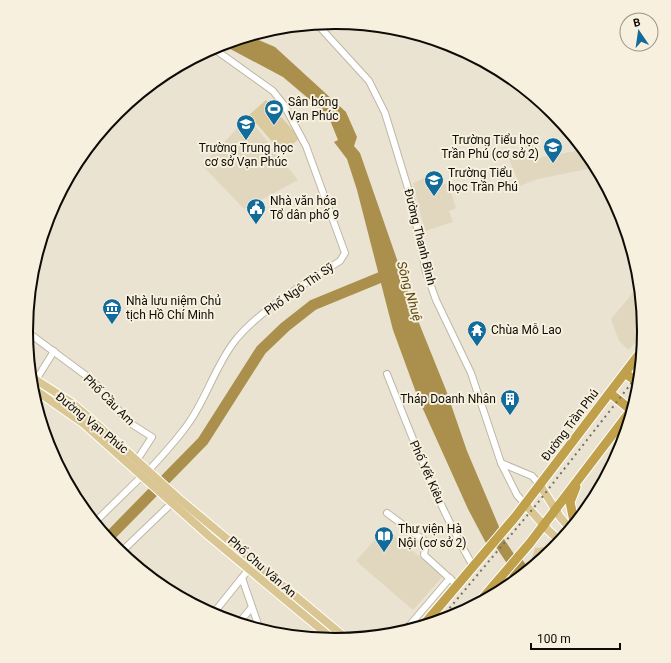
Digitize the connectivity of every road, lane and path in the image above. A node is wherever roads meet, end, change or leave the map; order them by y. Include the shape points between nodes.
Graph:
1 (322, 30) edge
2 (219, 52) edge
3 (33, 337) edge
4 (54, 353) junction
5 (636, 358) edge
6 (625, 373) junction
7 (387, 374) dead end
8 (37, 377) edge
9 (634, 379) edge
10 (38, 385) edge
11 (610, 392) junction
12 (629, 405) edge
13 (626, 418) edge
14 (103, 435) junction
15 (137, 460) junction
16 (502, 463) junction
17 (149, 472) junction
18 (142, 478) junction
19 (577, 481) junction
20 (540, 485) junction
21 (177, 496) junction
22 (170, 503) junction
23 (525, 504) junction
24 (555, 510) junction
25 (387, 514) dead end
26 (573, 518) edge
27 (98, 519) edge
28 (207, 521) junction
29 (544, 525) junction
30 (567, 526) edge
31 (200, 529) junction
32 (556, 538) edge
33 (125, 548) edge
34 (476, 563) junction
35 (249, 569) junction
36 (242, 578) junction
37 (450, 578) junction
38 (458, 585) junction
39 (289, 591) junction
40 (489, 592) edge
41 (283, 598) junction
42 (252, 607) junction
43 (217, 609) edge
44 (242, 619) edge
45 (428, 619) edge
46 (258, 624) edge
47 (410, 625) edge
48 (326, 633) edge
49 (340, 634) edge

1 - 16 street, Đường Thanh Bình via 369,80 385,113 411,198 426,272 436,300 472,373
2 - 17 street, Phố Ngô Thì Sỹ via 273,91 284,105 306,146 345,253 340,261 280,300 235,341 188,424
3 - 4 street, Phố Cầu Am
4 - 8 street
4 - 15 street, Phố Cầu Am via 96,384 130,423 152,437
5 - 6 highway, Đường Trần Phú
6 - 9 highway
6 - 11 highway, Đường Trần Phú
7 - 34 street, Phố Yết Kiêu via 419,456 456,534
10 - 14 main road, Đường Vạn Phúc via 84,424
11 - 12 highway
11 - 20 highway, Đường Trần Phú
13 - 19 highway
14 - 15 main road, Đường Vạn Phúc
14 - 18 main road, Đường Vạn Phúc
15 - 17 main road, Đường Vạn Phúc
16 - 20 street via 532,476
16 - 23 street, Đường Thanh Bình via 517,495
17 - 21 main road, Đường Vạn Phúc
18 - 22 main road, Đường Vạn Phúc
18 - 27 street
19 - 24 highway
19 - 26 highway via 570,502
20 - 23 highway, Đường Trần Phú
20 - 24 main road
21 - 22 main road via 178,503
21 - 28 main road, Phố Chu Văn An
22 - 31 main road, Phố Chu Văn An
22 - 33 street
23 - 29 main road
23 - 34 highway, Đường Trần Phú
24 - 29 highway
24 - 30 main road
25 - 37 street via 426,542 424,555
28 - 31 main road via 200,522
28 - 39 main road, Phố Chu Văn An
29 - 32 main road
29 - 40 highway
31 - 35 main road, Phố Chu Văn An
34 - 38 highway, Đường Trần Phú
35 - 36 street
35 - 41 main road, Phố Chu Văn An
36 - 42 street
36 - 43 street
37 - 38 street
37 - 47 street
38 - 45 highway, Đường Trần Phú
39 - 41 main road
39 - 49 main road, Phố Chu Văn An
41 - 48 main road, Phố Chu Văn An
42 - 44 street
42 - 46 street

